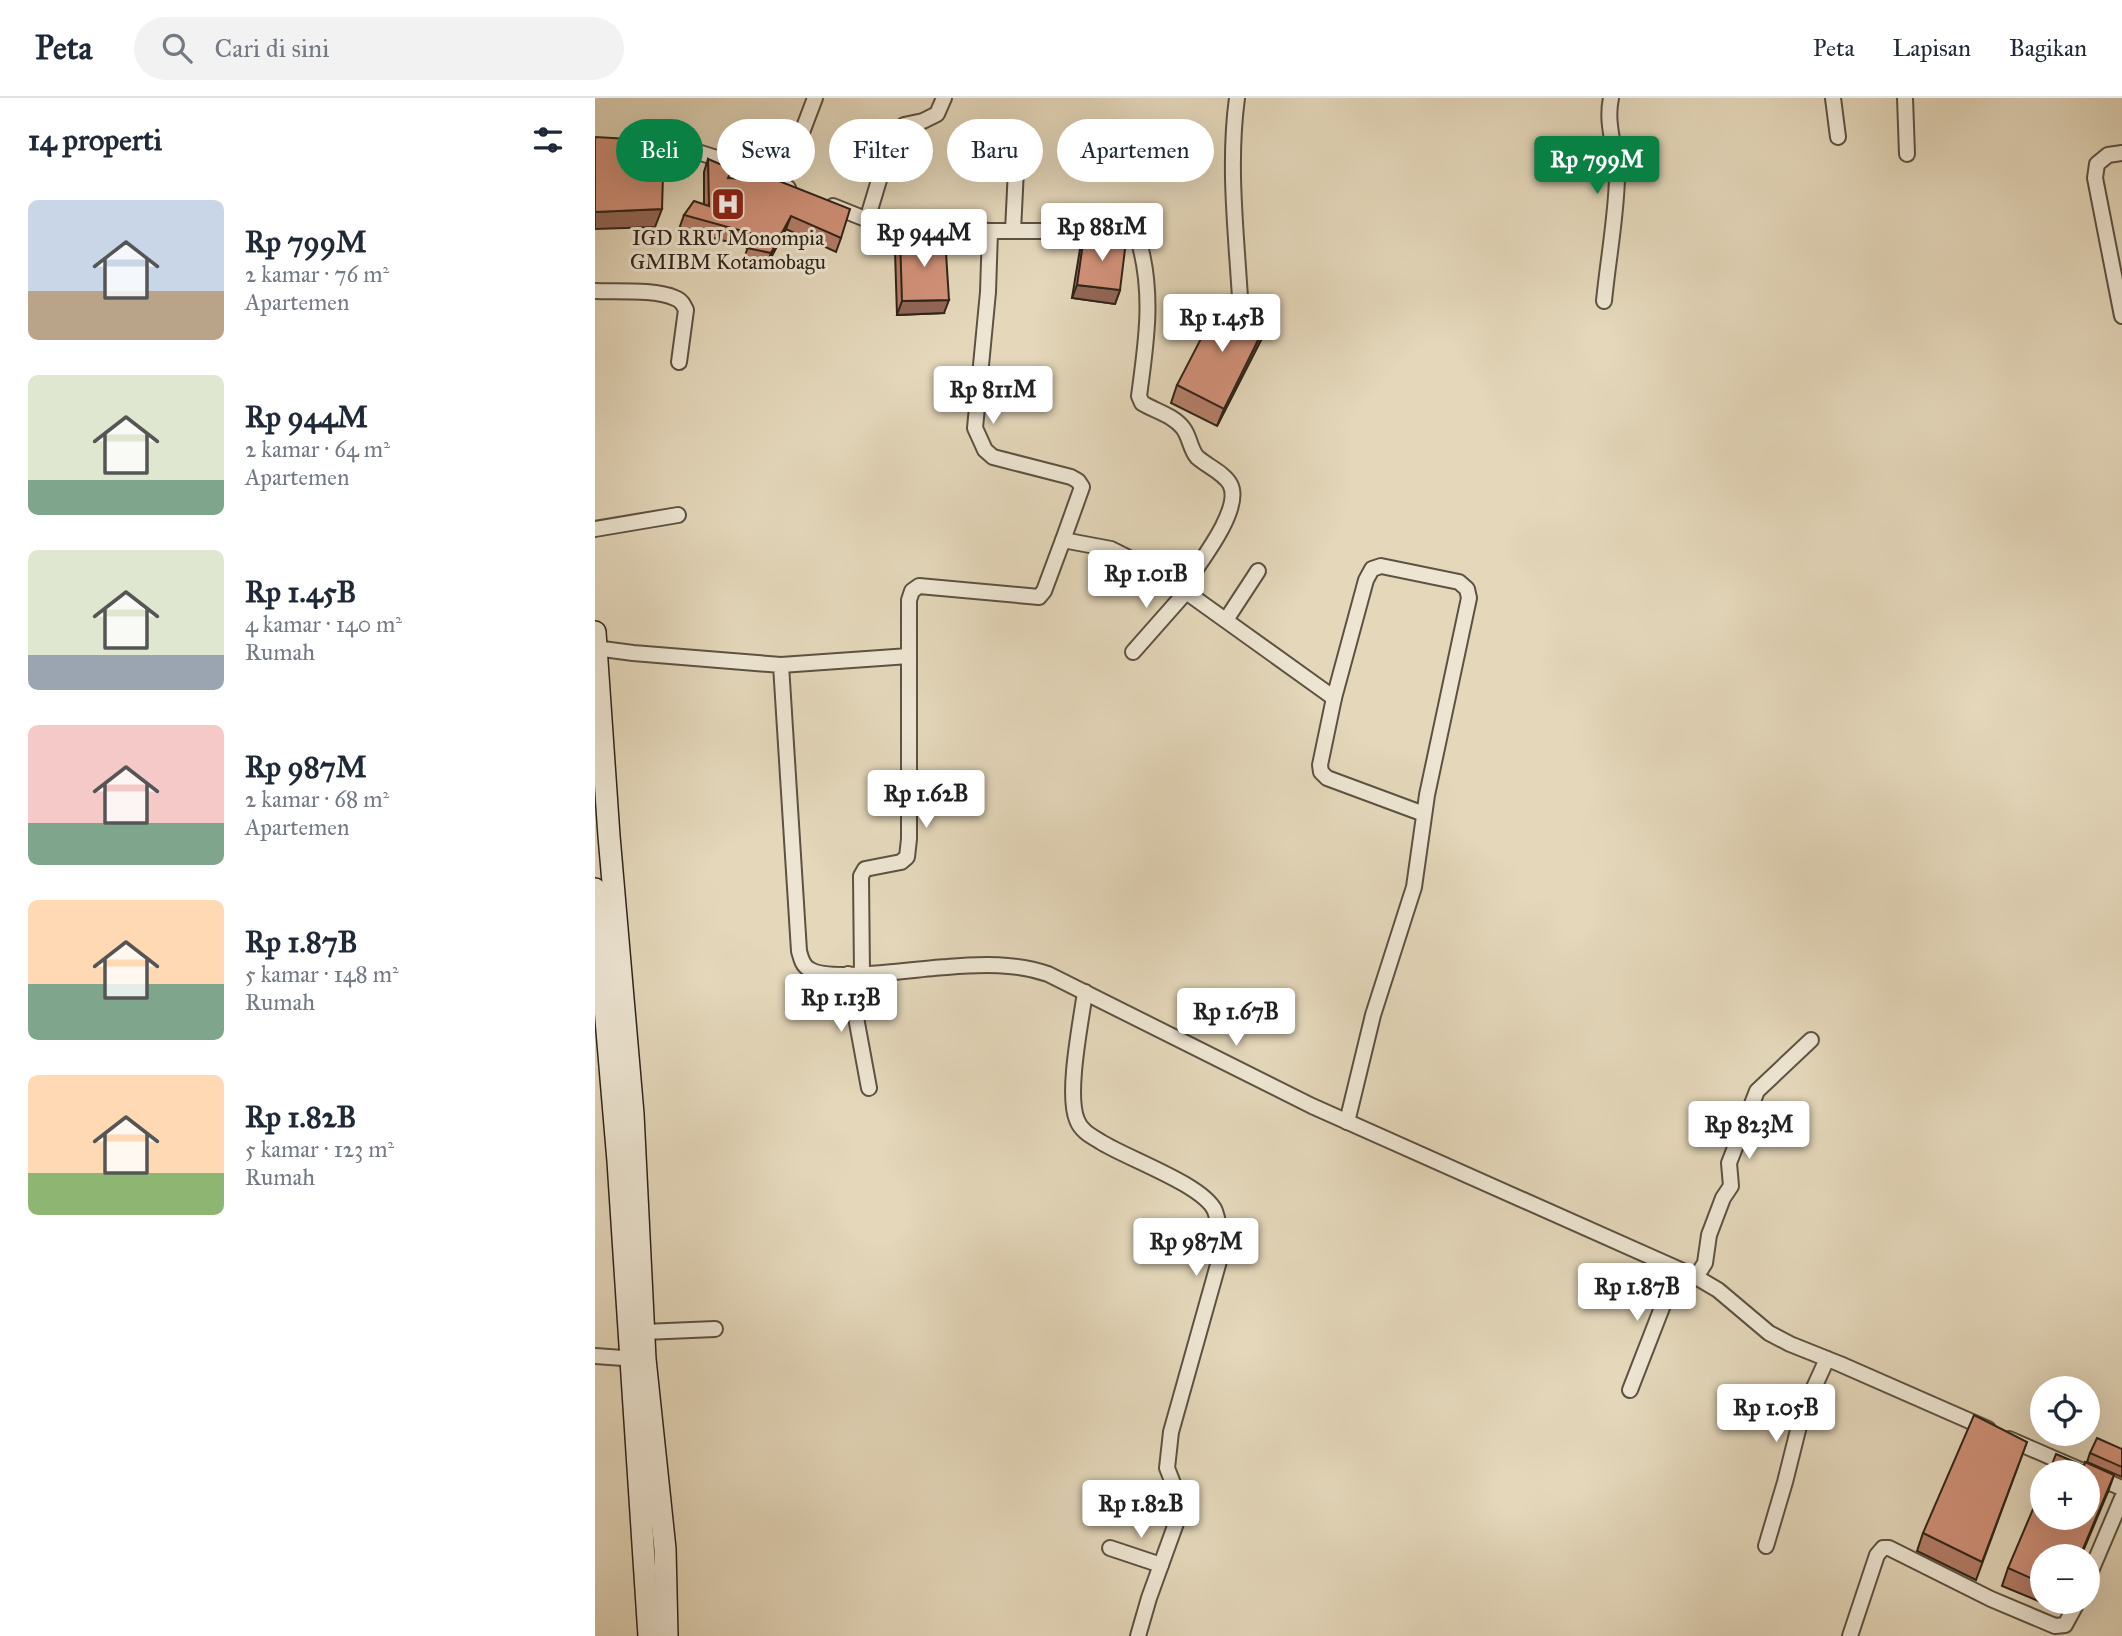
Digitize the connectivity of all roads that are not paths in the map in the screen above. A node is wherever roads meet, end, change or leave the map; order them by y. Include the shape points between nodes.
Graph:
1 (815, 98) edge
2 (944, 98) edge
3 (1237, 98) edge
4 (1611, 98) edge
5 (1833, 98) edge
6 (1905, 98) edge
7 (1837, 137) dead end
8 (2122, 152) edge
9 (703, 154) edge
10 (1907, 154) dead end
11 (1015, 182) edge
12 (782, 185) junction
13 (867, 220) junction
14 (990, 231) junction
15 (1013, 231) junction
16 (595, 291) edge
17 (1240, 298) dead end
18 (1604, 301) dead end
19 (2122, 316) edge
20 (679, 362) dead end
21 (677, 515) dead end
22 (595, 529) edge
23 (1063, 540) junction
24 (1258, 571) dead end
25 (1184, 590) junction
26 (1226, 620) junction
27 (595, 642) edge
28 (1133, 652) dead end
29 (909, 656) junction
30 (781, 665) junction
31 (1334, 698) junction
32 (1424, 814) junction
33 (602, 836) edge
34 (595, 889) edge
35 (855, 974) junction
36 (1085, 992) junction
37 (600, 1004) edge
38 (1811, 1040) dead end
39 (869, 1088) dead end
40 (1347, 1122) junction
41 (1677, 1269) junction
42 (1696, 1277) junction
43 (715, 1329) dead end
44 (644, 1332) junction
45 (595, 1356) edge
46 (637, 1359) junction
47 (1827, 1359) junction
48 (1630, 1390) dead end
49 (2059, 1460) edge
50 (2100, 1478) edge
51 (2122, 1488) edge
52 (2122, 1498) edge
53 (1766, 1546) dead end
54 (1110, 1548) dead end
55 (2100, 1550) edge
56 (1161, 1565) junction
57 (2071, 1614) edge
58 (649, 1636) edge
59 (667, 1636) edge
60 (1138, 1636) edge
61 (1850, 1636) edge

1 - 12 street
2 - 13 street via 937,114 904,125 892,137
3 - 17 street via 1232,177
4 - 18 street via 1608,120 1617,179
5 - 7 street
6 - 10 street
8 - 19 street via 2097,164 2095,178
9 - 12 street
11 - 15 street
12 - 13 street
13 - 14 street
14 - 15 street
14 - 23 street via 975,428 993,457 1078,481 1080,496
15 - 25 street via 1092,231 1126,234 1139,242 1149,298 1139,396 1142,403 1182,426 1193,453 1224,477 1233,495 1226,521
16 - 20 street via 656,294 682,302 686,310
21 - 22 street
23 - 25 street via 1111,549
23 - 29 street via 1039,597 919,586 912,591
24 - 26 street
25 - 26 street
25 - 28 street
26 - 31 street
27 - 30 street via 633,653
27 - 33 main road
29 - 30 street
29 - 35 street via 907,857 865,869 861,876
30 - 35 street via 799,951 810,970
31 - 32 street via 1321,772
31 - 32 street via 1366,580 1373,569 1381,566 1459,582 1467,589 1459,654
32 - 40 street via 1410,905 1373,1015
33 - 44 main road via 633,1114
34 - 37 main road
35 - 36 street via 1013,966 1048,974
35 - 39 street
36 - 40 street
36 - 56 street via 1073,1091 1078,1123 1110,1148 1198,1192 1215,1212 1220,1238 1221,1254 1171,1432 1167,1468 1180,1501 1179,1516
37 - 46 main road
38 - 42 street via 1757,1091 1729,1163 1731,1186
40 - 41 street
41 - 42 street
41 - 48 street
42 - 47 street via 1769,1333
43 - 44 street
44 - 46 main road
45 - 46 street
46 - 58 main road
46 - 59 main road via 665,1549
47 - 49 street
47 - 53 street via 1802,1414
50 - 51 street
52 - 55 street
54 - 56 street
56 - 60 street
57 - 61 street via 2065,1625 2055,1626 1889,1548 1877,1555

